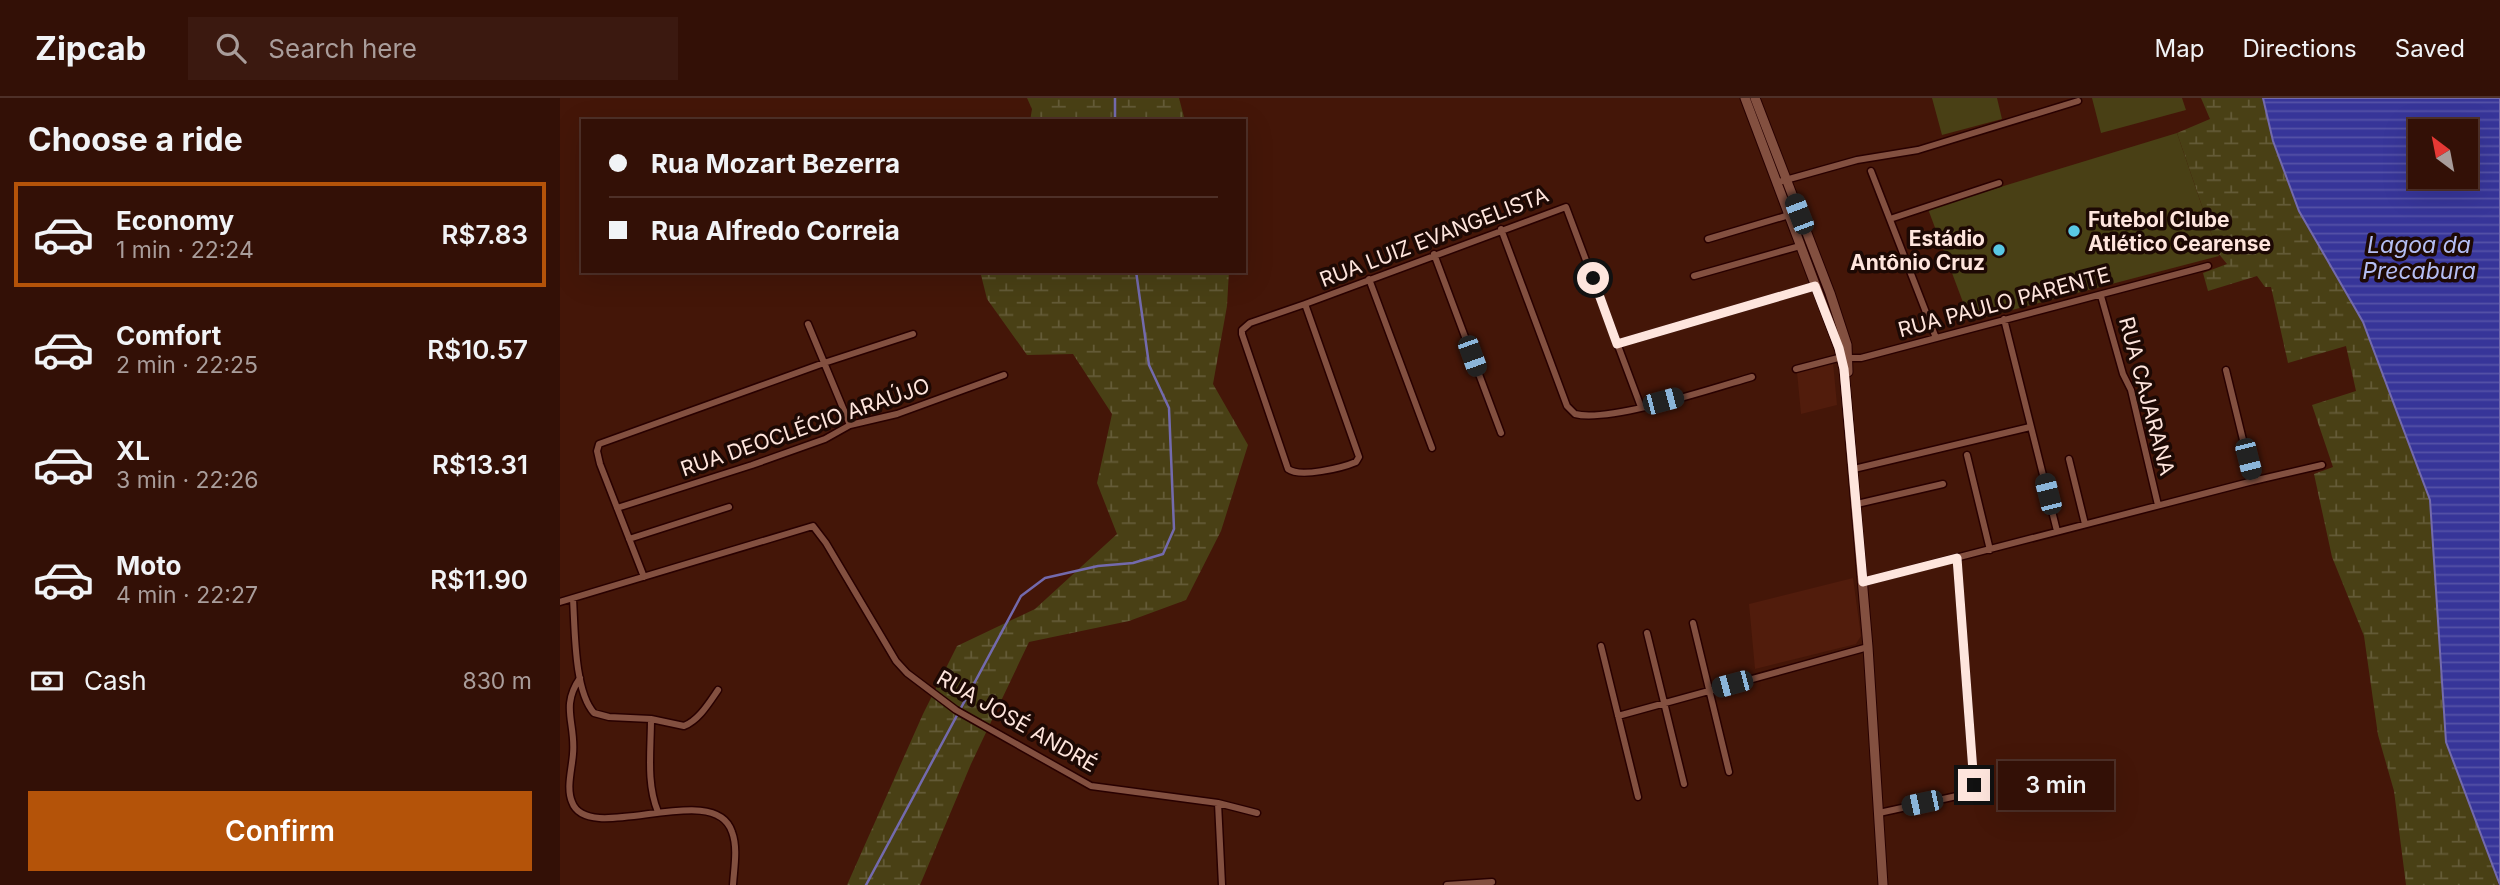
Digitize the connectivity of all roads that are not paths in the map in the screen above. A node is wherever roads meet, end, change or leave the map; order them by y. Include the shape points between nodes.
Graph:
1 (1753, 99) edge
2 (2077, 101) dead end
3 (1871, 171) dead end
4 (1782, 181) junction
5 (1999, 183) dead end
6 (1789, 215) junction
7 (1890, 219) junction
8 (1501, 229) junction
9 (1708, 239) dead end
10 (1800, 246) junction
11 (1434, 254) junction
12 (2208, 266) dead end
13 (1695, 276) dead end
14 (1369, 279) junction
15 (1815, 286) junction
16 (2101, 296) junction
17 (1307, 303) junction
18 (2004, 319) junction
19 (808, 324) dead end
20 (913, 334) dead end
21 (1936, 338) junction
22 (1617, 344) junction
23 (1845, 358) junction
24 (824, 363) junction
25 (1796, 369) dead end
26 (2226, 370) dead end
27 (1004, 375) dead end
28 (1752, 377) dead end
29 (1641, 407) junction
30 (850, 425) junction
31 (2030, 427) junction
32 (1501, 433) dead end
33 (1432, 447) dead end
34 (1967, 455) dead end
35 (2069, 459) dead end
36 (2322, 465) dead end
37 (1854, 469) junction
38 (2253, 481) junction
39 (1943, 484) dead end
40 (1857, 505) junction
41 (2158, 505) junction
42 (617, 508) junction
43 (729, 508) dead end
44 (2085, 524) junction
45 (2057, 531) junction
46 (629, 539) junction
47 (1990, 550) junction
48 (1957, 558) junction
49 (643, 578) junction
50 (1863, 582) junction
51 (573, 599) junction
52 (560, 602) edge
53 (1693, 623) dead end
54 (1647, 633) dead end
55 (1601, 646) dead end
56 (1868, 647) junction
57 (580, 678) junction
58 (718, 690) dead end
59 (1709, 691) junction
60 (1663, 703) junction
61 (1618, 716) junction
62 (651, 719) junction
63 (1729, 772) dead end
64 (1684, 784) dead end
65 (1638, 797) dead end
66 (1219, 803) junction
67 (658, 812) junction
68 (1257, 813) dead end
69 (1879, 813) junction
70 (1492, 882) dead end
71 (733, 885) edge
72 (1222, 885) edge
73 (1447, 885) edge
74 (1883, 885) edge

1 - 4 main road
2 - 4 street via 1918,150 1857,160
3 - 7 street
4 - 6 main road
4 - 23 main road via 1830,293 1847,345
5 - 7 street
6 - 9 street
6 - 10 main road
7 - 21 street
8 - 11 street, RUA LUIZ EVANGELISTA
8 - 22 street, RUA LUIZ EVANGELISTA via 1564,206
8 - 29 street via 1567,406 1580,415
10 - 13 street
10 - 15 main road
11 - 14 street, RUA LUIZ EVANGELISTA
11 - 32 street
12 - 16 street, RUA PAULO PARENTE
14 - 17 street, RUA LUIZ EVANGELISTA
14 - 33 street
15 - 22 street
15 - 23 main road
16 - 18 street, RUA PAULO PARENTE
16 - 41 street, RUA CAJARANA via 2131,390
17 - 17 street, RUA LUIZ EVANGELISTA via 1359,460 1295,474 1288,469 1241,334 1250,323
18 - 21 street, RUA PAULO PARENTE
18 - 31 street
19 - 24 street
20 - 24 street
21 - 23 street, RUA PAULO PARENTE
22 - 29 street
23 - 25 street, RUA PAULO PARENTE
23 - 37 main road
24 - 30 street
24 - 42 street via 599,444 598,456
26 - 38 street
27 - 30 street, RUA DEOCLÉCIO ARAÚJO via 897,414
28 - 29 street
30 - 42 street, RUA DEOCLÉCIO ARAÚJO via 825,439
31 - 37 street
31 - 45 street
34 - 47 street
35 - 44 street
36 - 38 street
37 - 40 main road
38 - 41 street
39 - 40 street
40 - 50 main road
41 - 44 street
42 - 46 street
43 - 46 street
44 - 45 street
45 - 47 street
46 - 49 street
47 - 48 street
48 - 50 street
48 - 69 street via 1974,785 1966,794
49 - 51 street, RUA JOSÉ ANDRÉ
49 - 66 street, RUA JOSÉ ANDRÉ via 813,526 892,657 950,706 1091,786
50 - 56 main road
51 - 52 street, RUA JOSÉ ANDRÉ
51 - 57 street
53 - 59 street
54 - 60 street
55 - 61 street
56 - 59 street
56 - 69 main road
57 - 62 street via 594,713
57 - 67 street via 569,696 572,803 592,818
58 - 62 street via 689,724
59 - 60 street
59 - 63 street
60 - 61 street
60 - 64 street
61 - 65 street
62 - 67 street via 650,771
66 - 68 street, RUA JOSÉ ANDRÉ
66 - 72 street
67 - 71 street via 697,810 729,825 735,844
69 - 74 main road
70 - 73 street

